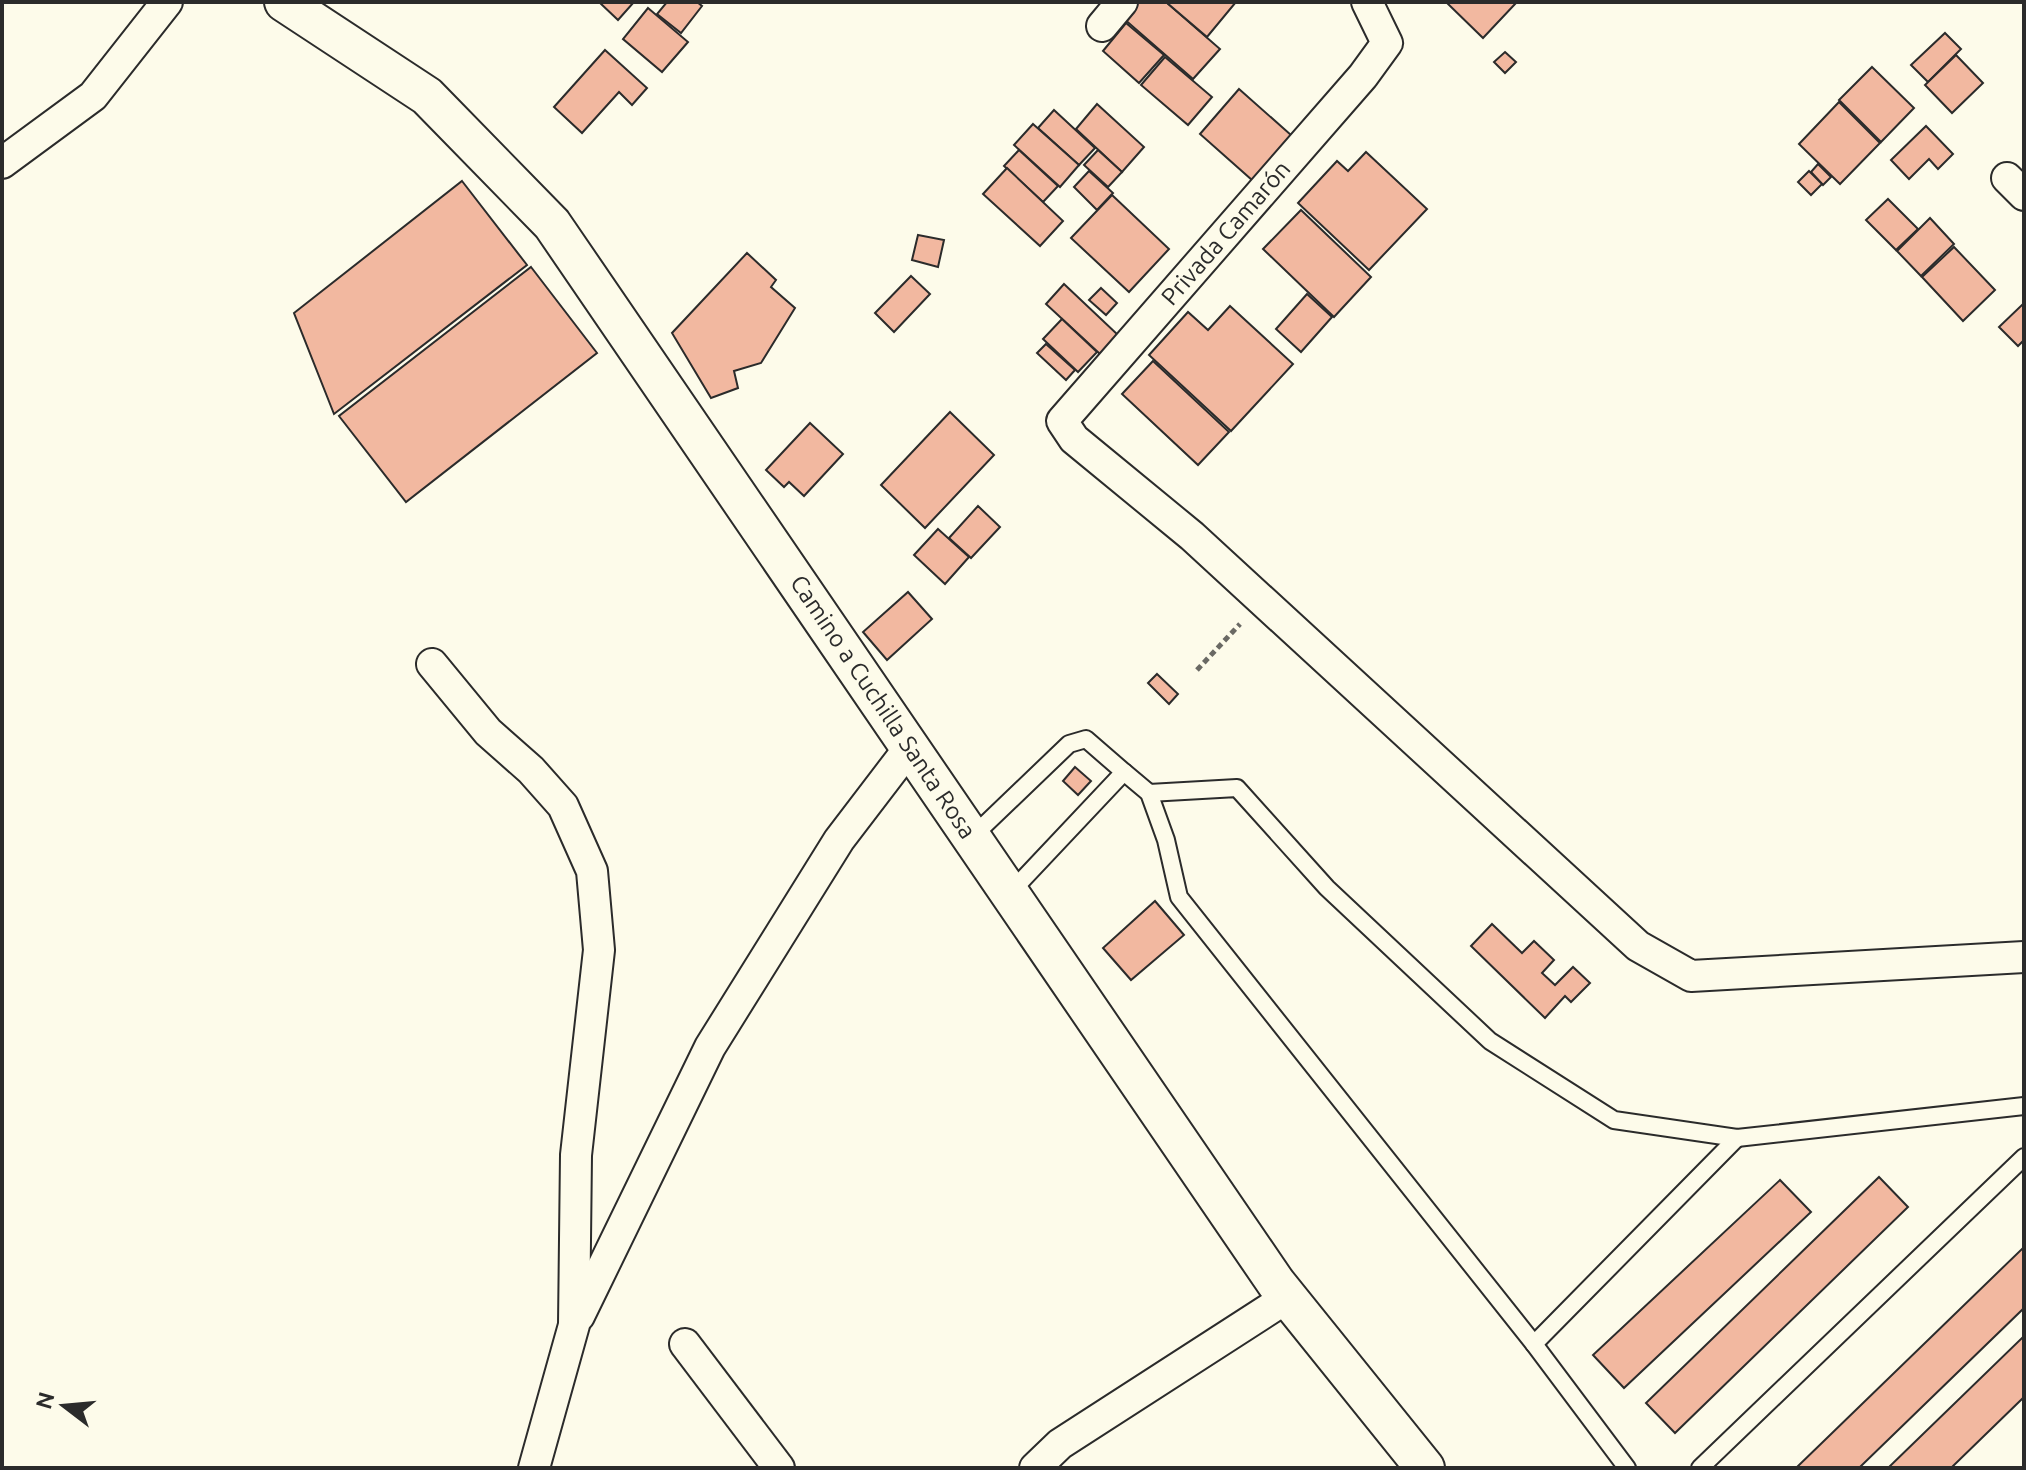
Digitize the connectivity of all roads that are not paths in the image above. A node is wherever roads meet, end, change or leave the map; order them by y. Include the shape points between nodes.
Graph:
1 (167, 2) edge
2 (284, 2) edge
3 (1122, 2) edge
4 (1367, 2) edge
5 (1102, 26) dead end
6 (2, 163) edge
7 (432, 664) dead end
8 (910, 747) junction
9 (1124, 772) junction
10 (1149, 793) junction
11 (972, 837) junction
12 (1010, 893) junction
13 (2024, 957) edge
14 (2024, 1106) edge
15 (1737, 1138) junction
16 (2024, 1157) edge
17 (1288, 1297) junction
18 (574, 1325) junction
19 (685, 1344) dead end
20 (1534, 1344) junction
21 (534, 1468) edge
22 (779, 1468) edge
23 (1035, 1468) edge
24 (1425, 1468) edge
25 (1627, 1468) edge
26 (1700, 1468) edge

1 - 6 street via 93,96
2 - 8 street, Camino a Cuchilla Santa Rosa via 427,96 552,224
3 - 5 street
4 - 13 street, Privada Camarón via 1387,43 1062,421 1074,439 1192,536 1638,946 1691,976
7 - 18 street via 488,732 563,806 592,871 599,950 576,1155
8 - 11 street, Camino a Cuchilla Santa Rosa
8 - 18 street via 839,840 710,1047
9 - 10 lane
9 - 11 lane via 1086,739 1069,744
9 - 12 lane
10 - 15 lane via 1237,788 1327,888 1490,1041 1614,1120
10 - 20 lane via 1179,897
11 - 12 street, Camino a Cuchilla Santa Rosa
12 - 17 street, Camino a Cuchilla Santa Rosa
14 - 15 lane
15 - 20 lane
16 - 26 lane
17 - 23 street via 1060,1444
17 - 24 street, Camino a Cuchilla Santa Rosa
18 - 21 street
19 - 22 street
20 - 25 lane

